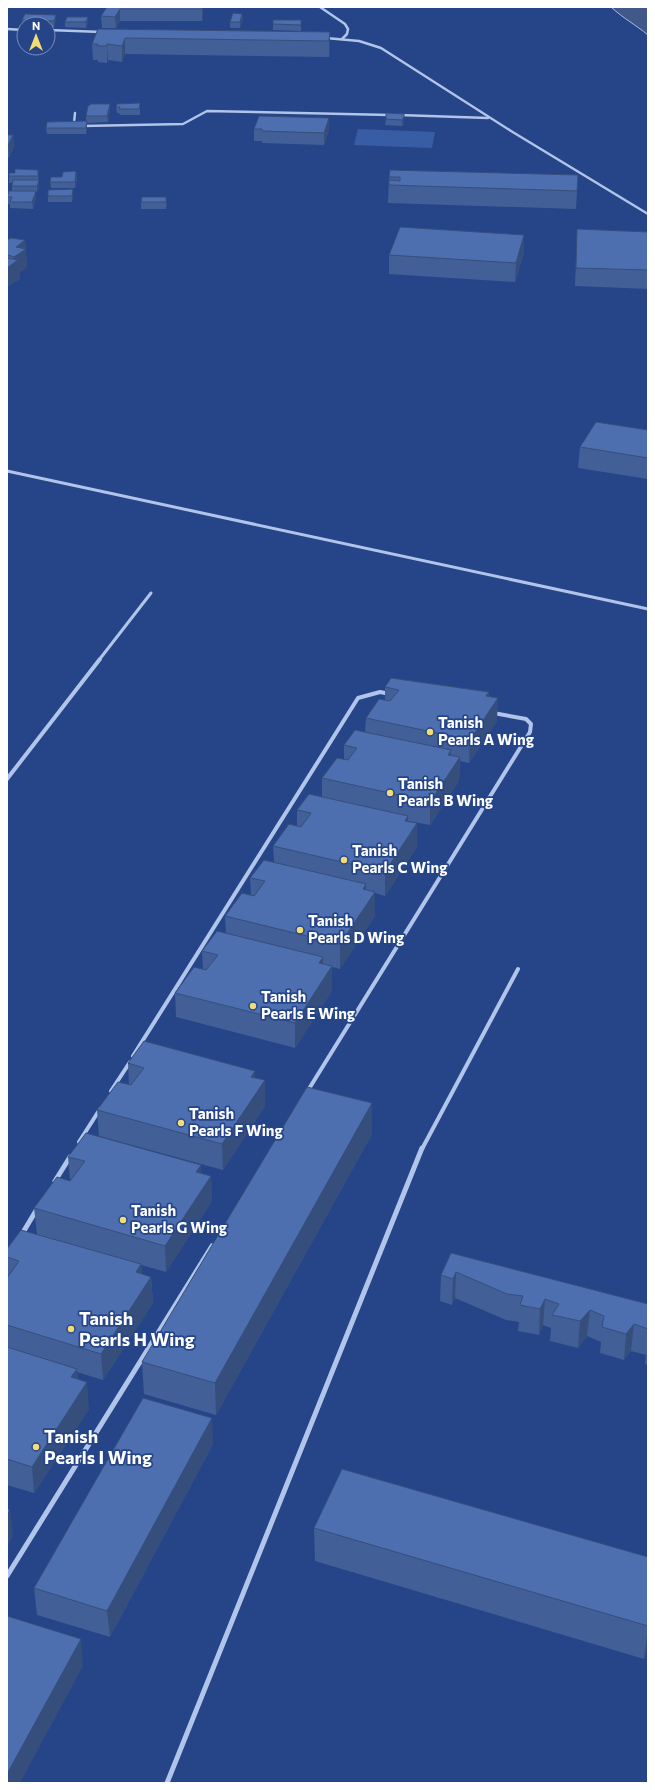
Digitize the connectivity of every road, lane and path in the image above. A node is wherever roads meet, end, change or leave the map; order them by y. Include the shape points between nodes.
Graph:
1 (320, 7) edge
2 (56, 30) edge
3 (104, 32) edge
4 (324, 38) edge
5 (342, 39) junction
6 (75, 113) dead end
7 (490, 118) junction
8 (648, 214) edge
9 (7, 471) edge
10 (151, 592) dead end
11 (648, 610) edge
12 (395, 695) edge
13 (487, 712) edge
14 (7, 779) edge
15 (518, 969) dead end
16 (304, 1097) edge
17 (107, 1099) edge
18 (102, 1105) edge
19 (77, 1145) edge
20 (73, 1152) edge
21 (52, 1185) edge
22 (40, 1205) edge
23 (19, 1238) edge
24 (216, 1238) edge
25 (7, 1576) edge
26 (167, 1783) edge

1 - 5 street via 345,24 347,34
2 - 3 street
4 - 5 street
5 - 7 street via 381,48
6 - 7 street via 74,124 82,126 183,124 192,121 199,113 207,111
7 - 8 street
9 - 11 street
10 - 14 street
12 - 17 street via 380,692 358,698
13 - 16 street via 526,719 531,724 530,732
15 - 26 street via 425,1141
18 - 19 street
20 - 21 street
22 - 23 street
24 - 25 street

